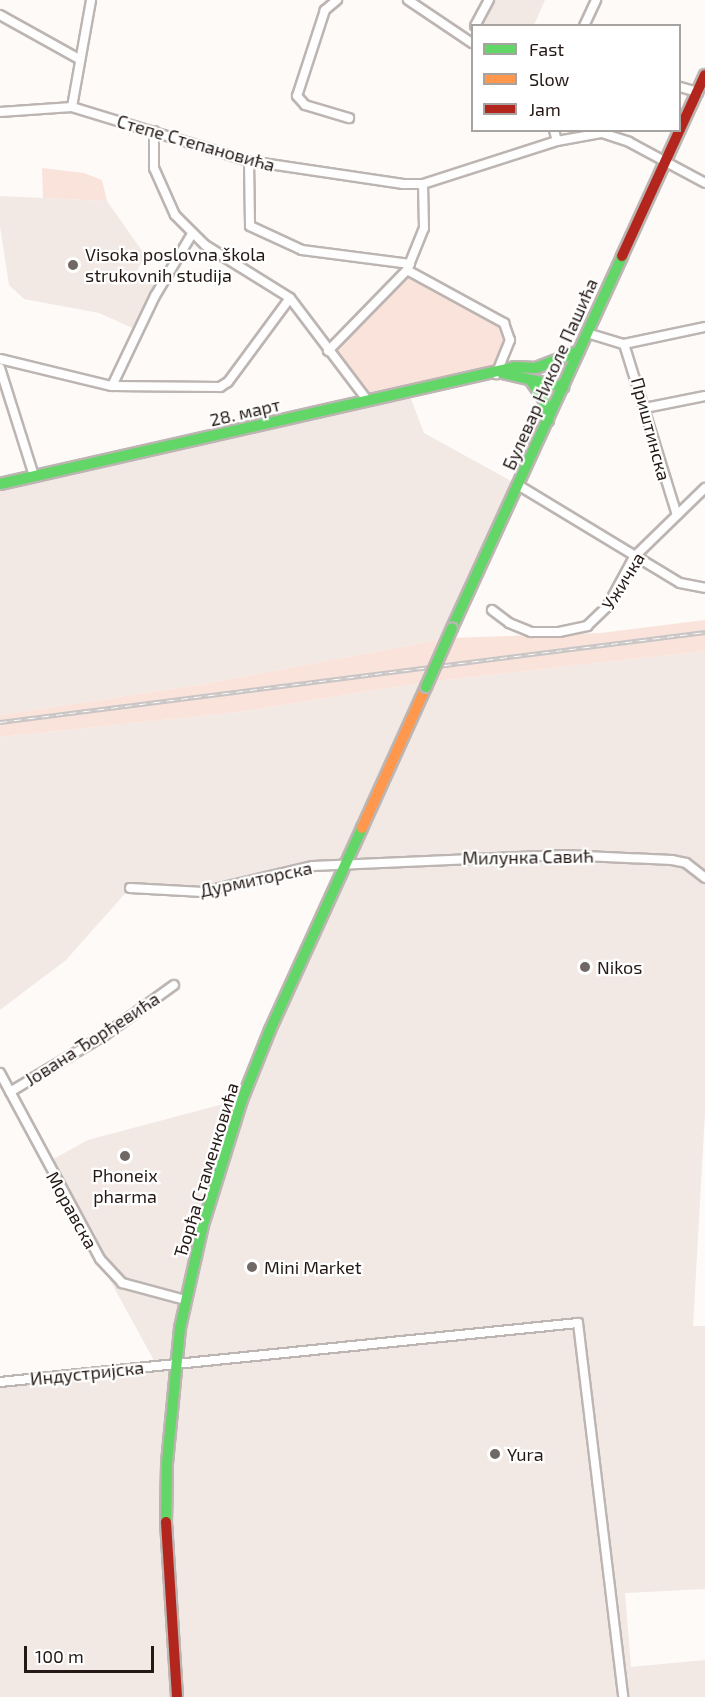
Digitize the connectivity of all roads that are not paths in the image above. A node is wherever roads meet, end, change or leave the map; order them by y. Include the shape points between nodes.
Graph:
1 (91, 0) edge
2 (337, 0) edge
3 (408, 0) edge
4 (489, 0) edge
5 (596, 0) edge
6 (0, 15) edge
7 (475, 24) edge
8 (586, 24) edge
9 (470, 41) edge
10 (79, 59) junction
11 (705, 75) edge
12 (681, 87) edge
13 (698, 92) junction
14 (72, 107) junction
15 (0, 112) edge
16 (349, 118) dead end
17 (681, 128) edge
18 (153, 131) junction
19 (555, 132) edge
20 (612, 132) edge
21 (679, 132) edge
22 (557, 141) junction
23 (666, 160) junction
24 (249, 161) junction
25 (423, 183) junction
26 (705, 183) edge
27 (192, 234) junction
28 (408, 267) junction
29 (290, 298) junction
30 (705, 327) edge
31 (587, 333) junction
32 (624, 344) junction
33 (328, 351) junction
34 (579, 351) junction
35 (0, 359) edge
36 (0, 368) edge
37 (536, 368) junction
38 (497, 374) junction
39 (528, 378) junction
40 (112, 386) junction
41 (563, 387) junction
42 (705, 396) edge
43 (368, 401) junction
44 (645, 408) junction
45 (548, 420) junction
46 (34, 476) junction
47 (0, 484) edge
48 (518, 485) junction
49 (705, 488) edge
50 (677, 515) junction
51 (634, 557) junction
52 (705, 588) edge
53 (492, 610) dead end
54 (426, 687) joint
55 (346, 864) junction
56 (705, 878) edge
57 (130, 888) dead end
58 (174, 986) dead end
59 (0, 1073) edge
60 (10, 1092) junction
61 (185, 1300) junction
62 (175, 1364) junction
63 (0, 1382) edge
64 (177, 1697) edge
65 (623, 1697) edge

1 - 10 street
2 - 16 street via 325,10 297,96 305,105
3 - 9 street
4 - 7 street
5 - 8 street
6 - 10 street
10 - 14 street
11 - 13 street, Булевар Николе Пашића
12 - 13 street
13 - 17 street, Булевар Николе Пашића
14 - 15 street, Степе Степановића
14 - 18 street, Степе Степановића
18 - 24 street, Степе Степановића
18 - 27 street via 151,151 157,180 175,215
19 - 22 street
20 - 22 street, Степе Степановића
20 - 23 street, Степе Степановића
21 - 23 street, Булевар Николе Пашића
22 - 25 street, Степе Степановића
23 - 26 street, Степе Степановића
23 - 31 street, Булевар Николе Пашића
24 - 25 street, Степе Степановића via 403,184
24 - 28 street via 250,226 302,250
25 - 28 street via 424,228
27 - 29 street
27 - 40 street via 155,296
28 - 33 street
28 - 38 street via 504,323 510,340
29 - 33 street
29 - 40 street via 225,385
30 - 32 street
31 - 32 street
31 - 34 street, Булевар Николе Пашића
32 - 44 street, Приштинска
33 - 43 street
34 - 37 street, 28. март
34 - 41 street, Булевар Николе Пашића
35 - 40 street
36 - 46 street
37 - 38 street, 28. март via 515,367
37 - 41 street
38 - 39 street, 28. март
38 - 43 street, 28. март
39 - 41 street, 28. март
39 - 45 street via 540,392
41 - 45 street, Булевар Николе Пашића
42 - 44 street
43 - 46 street, 28. март
44 - 50 street, Приштинска
45 - 48 street, Булевар Николе Пашића
46 - 47 street, 28. март
48 - 51 street
48 - 54 street, Булевар Николе Пашића, bridge
49 - 50 street, Ужичка
50 - 51 street, Ужичка
51 - 52 street via 680,583
51 - 53 street, Ужичка via 607,607 587,626 531,632
54 - 55 street, Ђорђа Стаменковића
55 - 56 street, Милунка Савић via 616,855 686,863
55 - 57 street, Дурмиторска via 313,866 203,892
55 - 61 street, Ђорђа Стаменковића via 242,1100 203,1225
58 - 60 street, Јована Ђорђевића via 105,1035
59 - 60 street, Моравска
60 - 61 street, Моравска via 100,1259 122,1283
61 - 62 street, Ђорђа Стаменковића
62 - 63 street, Индустријска
62 - 64 street, Ђорђа Стаменковића via 167,1463 166,1558
62 - 65 street, Индустријска via 578,1323

